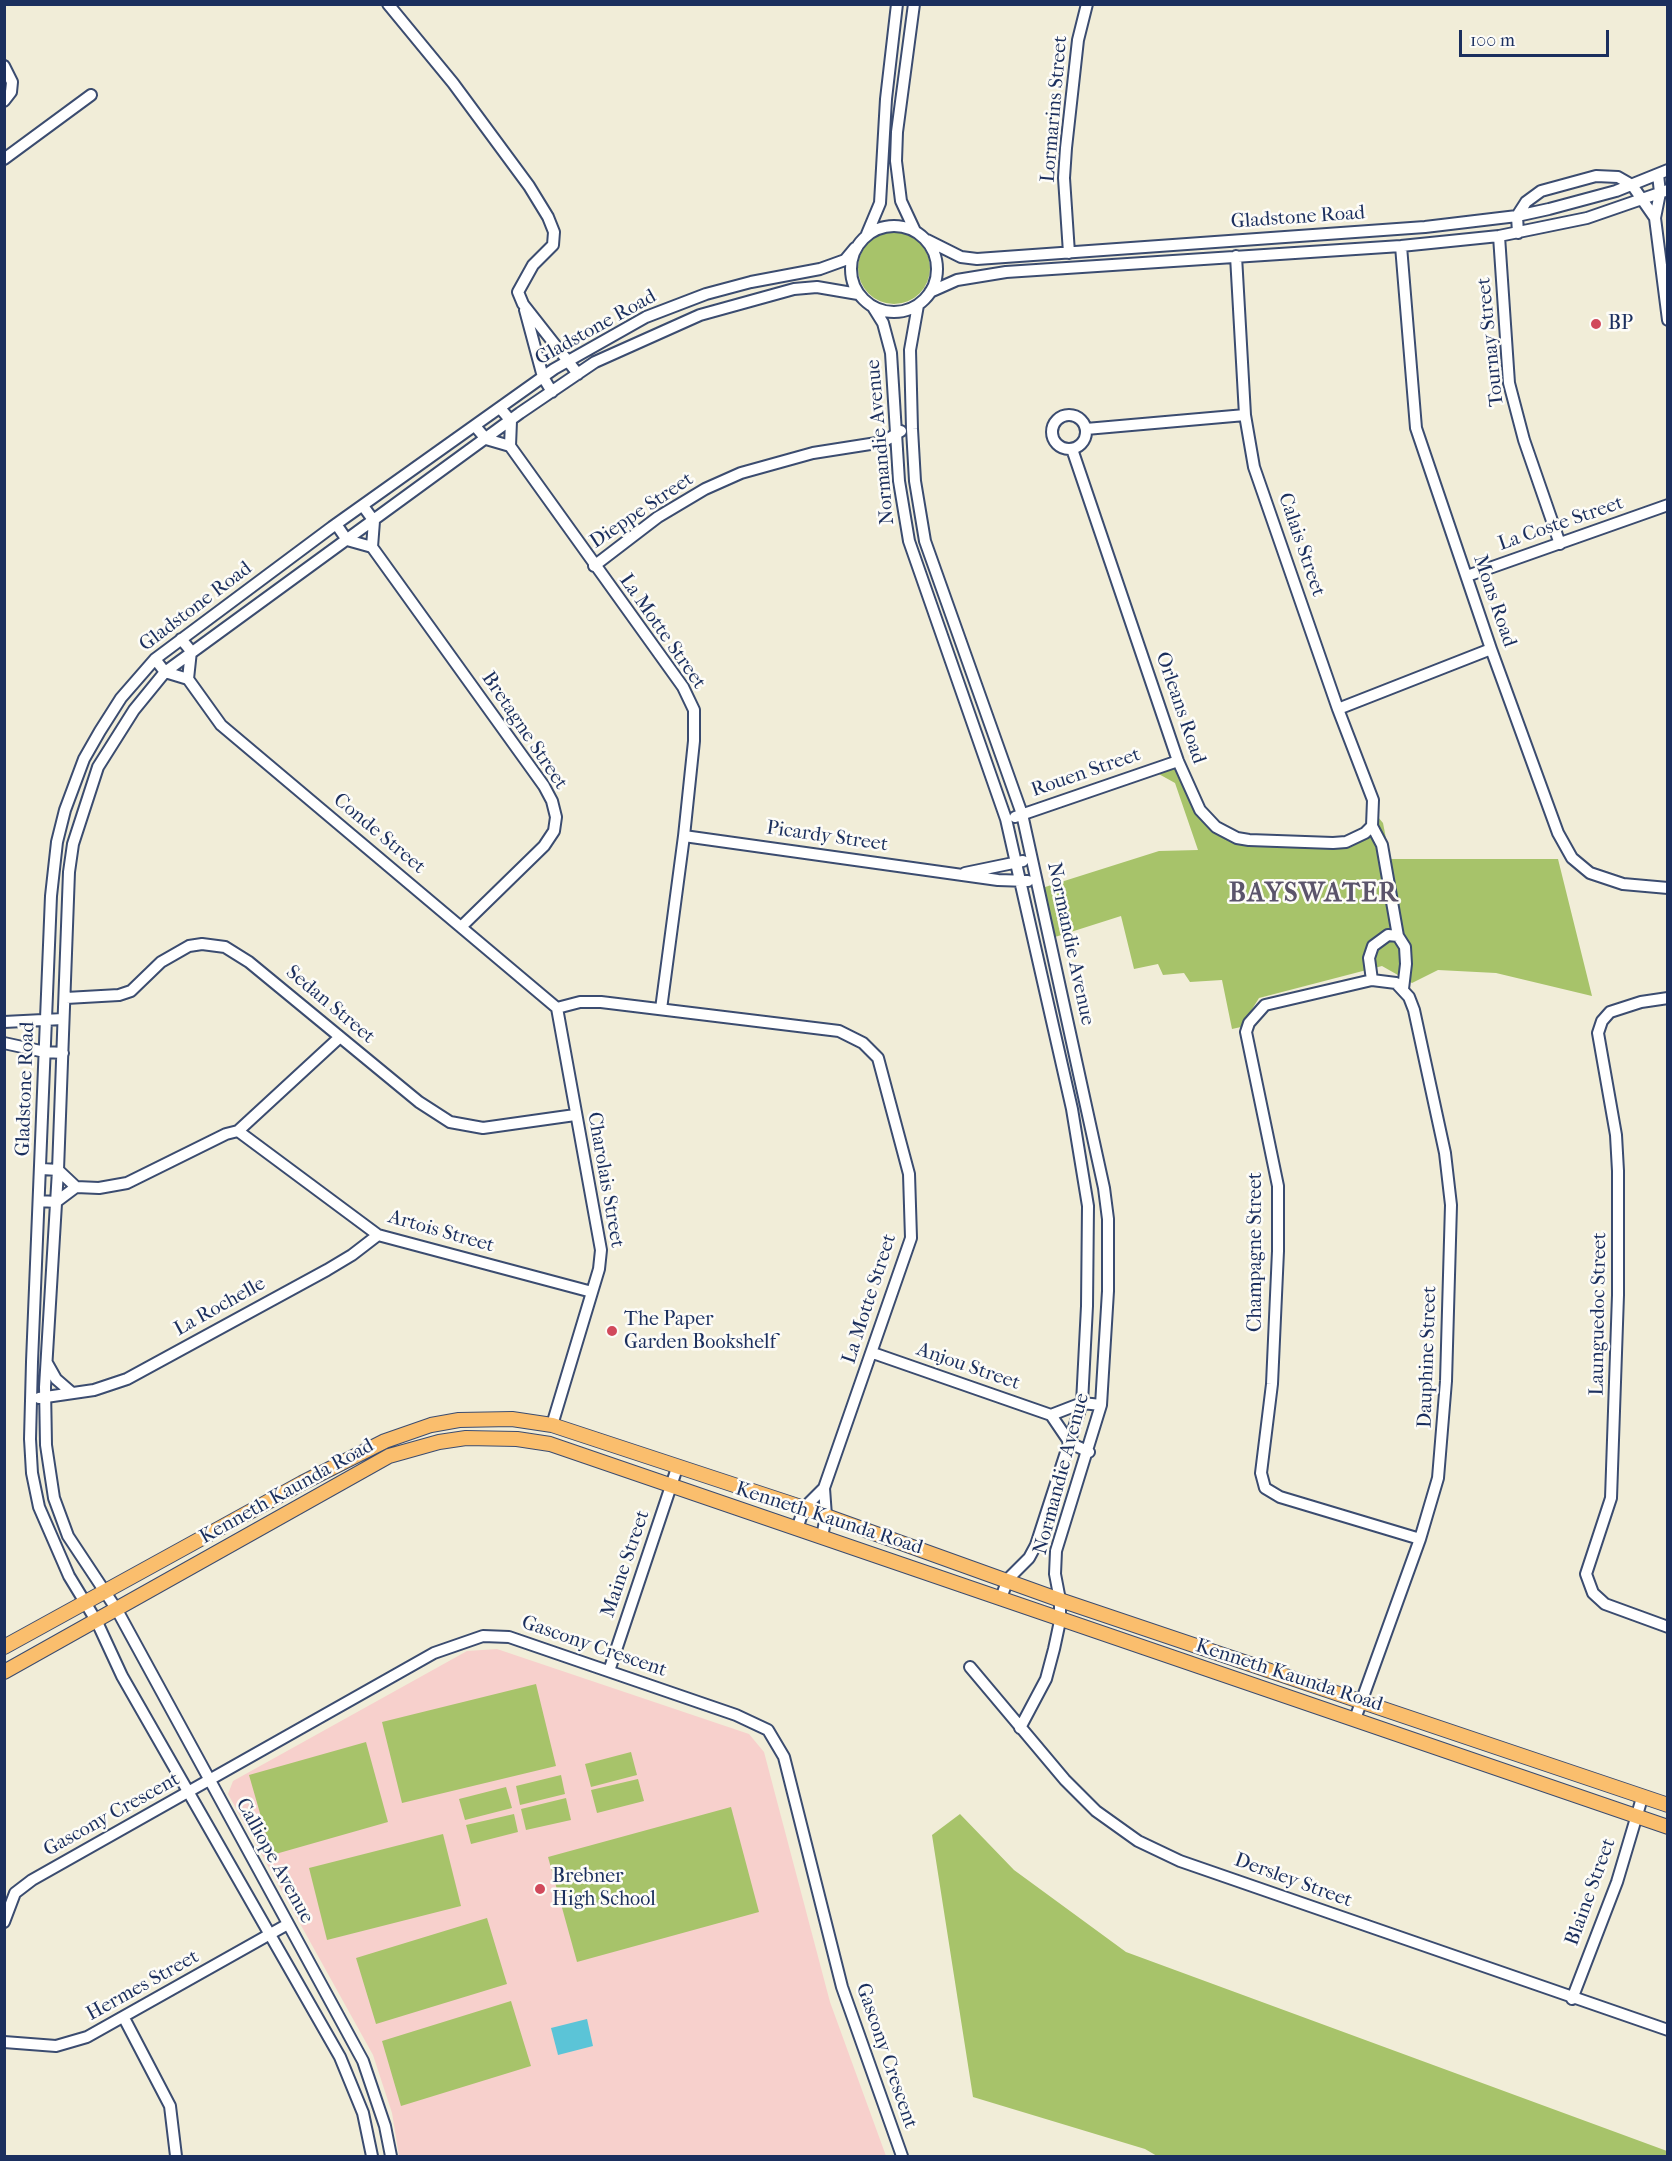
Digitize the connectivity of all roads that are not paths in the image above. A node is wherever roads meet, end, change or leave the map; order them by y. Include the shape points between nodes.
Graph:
1 (388, 4) edge
2 (897, 4) edge
3 (914, 4) edge
4 (1086, 4) edge
5 (4, 66) edge
6 (91, 95) dead end
7 (4, 101) edge
8 (4, 159) edge
9 (1663, 172) edge
10 (1632, 185) junction
11 (1664, 191) edge
12 (1641, 201) junction
13 (1517, 216) junction
14 (1656, 218) junction
15 (1484, 220) junction
16 (1414, 228) junction
17 (1386, 230) junction
18 (915, 231) junction
19 (1518, 233) junction
20 (867, 234) junction
21 (1499, 236) junction
22 (1485, 238) junction
23 (927, 240) junction
24 (1248, 240) junction
25 (1222, 241) junction
26 (1415, 245) junction
27 (1401, 246) junction
28 (1388, 247) junction
29 (855, 248) junction
30 (1083, 252) junction
31 (1064, 253) junction
32 (1250, 255) junction
33 (1236, 256) junction
34 (1223, 257) junction
35 (1083, 266) junction
36 (1058, 268) junction
37 (930, 292) junction
38 (858, 294) junction
39 (523, 304) junction
40 (918, 305) junction
41 (873, 307) junction
42 (1668, 320) edge
43 (568, 360) junction
44 (578, 374) junction
45 (543, 377) junction
46 (552, 392) junction
47 (500, 408) junction
48 (1245, 414) junction
49 (511, 421) junction
50 (475, 426) junction
51 (912, 429) junction
52 (1086, 429) junction
53 (896, 432) junction
54 (486, 439) junction
55 (883, 442) junction
56 (510, 446) junction
57 (1072, 449) junction
58 (897, 452) junction
59 (913, 452) junction
60 (1668, 505) edge
61 (363, 506) junction
62 (374, 520) junction
63 (336, 524) junction
64 (347, 540) junction
65 (1560, 544) junction
66 (372, 548) junction
67 (594, 566) junction
68 (1467, 576) junction
69 (181, 639) junction
70 (1491, 649) junction
71 (191, 651) junction
72 (154, 658) junction
73 (165, 672) junction
74 (188, 679) junction
75 (1338, 709) junction
76 (1178, 761) junction
77 (1022, 814) junction
78 (1006, 819) junction
79 (1368, 829) junction
80 (684, 836) junction
81 (1033, 859) junction
82 (1017, 862) junction
83 (965, 874) junction
84 (1037, 879) junction
85 (1021, 882) junction
86 (1668, 888) edge
87 (461, 927) junction
88 (1398, 936) junction
89 (48, 979) junction
90 (66, 979) junction
91 (1372, 980) junction
92 (1403, 989) junction
93 (66, 998) junction
94 (1668, 998) edge
95 (557, 1008) junction
96 (661, 1009) junction
97 (46, 1018) junction
98 (63, 1019) junction
99 (4, 1022) edge
100 (340, 1037) junction
101 (4, 1043) edge
102 (45, 1052) junction
103 (63, 1053) junction
104 (575, 1114) junction
105 (238, 1131) junction
106 (42, 1169) junction
107 (58, 1170) junction
108 (76, 1187) junction
109 (39, 1201) junction
110 (56, 1202) junction
111 (378, 1235) junction
112 (1089, 1245) junction
113 (1108, 1245) junction
114 (592, 1292) junction
115 (873, 1353) junction
116 (33, 1362) junction
117 (46, 1362) junction
118 (71, 1392) junction
119 (31, 1398) junction
120 (45, 1398) junction
121 (1082, 1403) junction
122 (1101, 1405) junction
123 (1051, 1415) junction
124 (552, 1425) junction
125 (1070, 1443) junction
126 (1089, 1452) junction
127 (677, 1468) junction
128 (302, 1483) junction
129 (671, 1487) junction
130 (824, 1488) junction
131 (313, 1499) junction
132 (804, 1508) junction
133 (826, 1516) junction
134 (796, 1529) junction
135 (822, 1537) junction
136 (893, 1539) junction
137 (1420, 1539) junction
138 (886, 1558) junction
139 (1008, 1579) junction
140 (104, 1591) junction
141 (1000, 1598) junction
142 (1060, 1599) junction
143 (84, 1602) junction
144 (117, 1610) junction
145 (1060, 1621) junction
146 (96, 1622) junction
147 (1668, 1627) edge
148 (4, 1647) edge
149 (970, 1667) dead end
150 (609, 1671) junction
151 (4, 1672) edge
152 (1363, 1701) junction
153 (1356, 1719) junction
154 (1020, 1728) junction
155 (209, 1782) junction
156 (191, 1792) junction
157 (1642, 1798) junction
158 (1668, 1805) edge
159 (1637, 1817) junction
160 (1668, 1827) edge
161 (4, 1922) edge
162 (288, 1924) junction
163 (272, 1934) junction
164 (1572, 1999) junction
165 (124, 2018) junction
166 (1668, 2030) edge
167 (4, 2042) edge
168 (177, 2157) edge
169 (372, 2157) edge
170 (391, 2157) edge
171 (902, 2157) edge

1 - 39 street via 529,186 553,228 553,245 519,286
2 - 20 street via 880,203
3 - 18 street via 896,161 901,201
4 - 31 street, Lormarins Street via 1066,148
5 - 7 street via 12,82
6 - 8 street
9 - 10 street, Gladstone Road
9 - 11 street
10 - 12 street
10 - 13 street, Gladstone Road
10 - 13 street via 1609,176 1551,186 1526,202
11 - 12 street, Gladstone Road
11 - 14 street
12 - 14 street
12 - 19 street, Gladstone Road
13 - 15 street, Gladstone Road
13 - 19 street
14 - 42 street
15 - 16 street, Gladstone Road
15 - 22 street
16 - 17 street, Gladstone Road
16 - 26 street
17 - 24 street, Gladstone Road
17 - 28 street
18 - 20 street via 890,225
18 - 23 street
19 - 21 street, Gladstone Road
20 - 29 street
21 - 22 street, Gladstone Road
21 - 65 street, Tournay Street via 1509,383 1524,441
22 - 26 street, Gladstone Road
23 - 31 street, Gladstone Road via 961,256 977,258
23 - 37 street via 937,271
24 - 25 street, Gladstone Road
24 - 32 street
25 - 30 street, Gladstone Road
25 - 34 street
26 - 27 street, Gladstone Road
27 - 28 street, Gladstone Road
27 - 68 street, Mons Road via 1416,428
28 - 32 street, Gladstone Road
29 - 38 street via 850,271
29 - 43 street, Gladstone Road via 845,260 820,269 751,282 681,303 646,317
30 - 31 street, Gladstone Road
30 - 35 street
31 - 36 street, Lormarins Street
32 - 33 street, Gladstone Road
33 - 34 street, Gladstone Road
33 - 48 street, Calais Street
34 - 35 street, Gladstone Road
35 - 36 street, Gladstone Road
36 - 37 street, Gladstone Road via 976,276
37 - 40 street
38 - 41 street
38 - 44 street, Gladstone Road via 817,287 794,289 723,308 669,326
39 - 43 street
39 - 45 street
40 - 41 street via 888,312
40 - 51 street, Normandie Avenue via 910,350
41 - 53 street, Normandie Avenue via 889,339
43 - 44 street
43 - 45 street, Gladstone Road
44 - 46 street, Gladstone Road
45 - 46 street
45 - 47 street, Gladstone Road
46 - 49 street, Gladstone Road
47 - 49 street
47 - 50 street, Gladstone Road
48 - 52 street
48 - 75 street, Calais Street via 1254,467
49 - 54 street, Gladstone Road
49 - 56 street
50 - 54 street
50 - 61 street, Gladstone Road
51 - 53 street, Dieppe Street
51 - 59 street, Normandie Avenue
52 - 57 street via 1084,440
52 - 57 street via 1082,420 1073,415 1056,422 1052,431 1055,441
53 - 55 street, Dieppe Street
53 - 58 street, Normandie Avenue
54 - 56 street
54 - 62 street, Gladstone Road
55 - 58 street
55 - 67 street, Dieppe Street via 813,453 741,473 658,517
56 - 67 street, La Motte Street
57 - 76 street, Orleans Road
58 - 59 street
58 - 78 street, Normandie Avenue via 902,508 920,578
59 - 77 street, Normandie Avenue via 920,514 932,565
60 - 65 street, La Coste Street
61 - 62 street
61 - 63 street, Gladstone Road
62 - 64 street, Gladstone Road
62 - 66 street
63 - 64 street
63 - 69 street, Gladstone Road
64 - 66 street
64 - 71 street, Gladstone Road
65 - 68 street, La Coste Street
66 - 87 street, Bretagne Street via 544,786 556,817 554,831 544,846
67 - 80 street, La Motte Street via 683,687 694,710
68 - 70 street, Mons Road
69 - 71 street
69 - 72 street, Gladstone Road
70 - 75 street
70 - 86 street, Mons Road via 1558,833 1572,858 1590,873 1609,880
71 - 73 street, Gladstone Road
71 - 74 street
72 - 73 street
72 - 89 street, Gladstone Road via 100,731 84,759 65,810 53,871
73 - 74 street
73 - 90 street, Gladstone Road via 113,740 80,814 69,872
74 - 87 street, Conde Street via 221,725
75 - 79 street, Calais Street via 1373,800
76 - 77 street, Rouen Street
76 - 79 street, Orleans Road via 1200,810 1216,827 1237,838 1333,843 1346,842
77 - 78 street, Rouen Street
77 - 81 street, Normandie Avenue
78 - 82 street, Normandie Avenue
79 - 88 street via 1382,845
80 - 83 street, Picardy Street
80 - 96 street, La Motte Street
81 - 82 street, Picardy Street
81 - 84 street, Normandie Avenue
82 - 83 street, Picardy Street
82 - 85 street, Normandie Avenue
83 - 85 street, Picardy Street
84 - 85 street, Picardy Street
84 - 113 street, Normandie Avenue via 1104,1188
85 - 112 street, Normandie Avenue via 1072,1108 1088,1206
87 - 95 street, Conde Street
88 - 91 street via 1388,935 1373,945 1369,958
88 - 92 street via 1405,946
89 - 90 street
89 - 97 street, Gladstone Road
90 - 93 street, Gladstone Road
91 - 92 street, Champagne Street via 1386,980
91 - 137 street, Champagne Street via 1265,1005 1246,1032 1278,1186 1272,1384 1261,1473 1265,1488 1280,1497
92 - 137 street, Dauphine Street via 1414,1010 1445,1153 1451,1205 1442,1457
93 - 98 street, Gladstone Road
93 - 100 street, Sedan Street via 106,997 131,991 176,952 189,946 211,945 225,947 249,962
94 - 147 street, Launguedoc Street via 1610,1012 1598,1033 1616,1144 1618,1295 1611,1498 1586,1574 1593,1593 1605,1604
95 - 96 street, La Motte Street via 591,1001
95 - 104 street, Charolais Street
96 - 115 street, La Motte Street via 839,1031 863,1043 878,1058 909,1174 911,1238
97 - 98 street
97 - 99 street
97 - 102 street, Gladstone Road
98 - 103 street, Gladstone Road
100 - 104 street, Sedan Street via 419,1102 459,1125 483,1128
100 - 105 street
101 - 102 street
102 - 103 street
102 - 106 street, Gladstone Road
103 - 107 street, Gladstone Road
104 - 114 street, Charolais Street via 601,1250
105 - 108 street via 127,1183
105 - 111 street, Artois Street
106 - 107 street
106 - 109 street, Gladstone Road
107 - 108 street
107 - 110 street, Gladstone Road
108 - 110 street
109 - 110 street
109 - 116 street, Gladstone Road
110 - 117 street, Gladstone Road
111 - 114 street, Artois Street
111 - 118 street, La Rochelle via 352,1256 127,1379 94,1390
112 - 113 street
112 - 121 street, Normandie Avenue
113 - 122 street, Normandie Avenue
114 - 124 street, Charolais Street
115 - 123 street, Anjou Street
115 - 130 street, La Motte Street
116 - 117 street
116 - 119 street, Gladstone Road
117 - 118 street via 56,1379
117 - 120 street, Gladstone Road
118 - 120 street, La Rochelle
119 - 120 street, La Rochelle
119 - 143 street, Gladstone Road via 32,1473 39,1507
120 - 140 street, Gladstone Road via 46,1445 54,1498 68,1536
121 - 122 street
121 - 123 street
121 - 125 street, Normandie Avenue
122 - 126 street, Normandie Avenue
123 - 125 street
124 - 127 main road, Kenneth Kaunda Road
124 - 128 main road, Kenneth Kaunda Road via 512,1419 431,1425 385,1441
125 - 126 street
125 - 139 street, Normandie Avenue via 1033,1551
126 - 142 street, Normandie Avenue via 1056,1551
127 - 129 street, Maine Street
127 - 132 main road, Kenneth Kaunda Road
128 - 131 main road
128 - 140 main road, Kenneth Kaunda Road
129 - 131 main road, Kenneth Kaunda Road via 550,1444 488,1437 439,1442 398,1454 361,1470
129 - 134 main road, Kenneth Kaunda Road
129 - 150 street, Maine Street
130 - 132 street, La Motte Street
130 - 133 street, La Motte Street
131 - 144 main road, Kenneth Kaunda Road
132 - 133 main road, Kenneth Kaunda Road
132 - 134 street, La Motte Street
133 - 135 street, La Motte Street
133 - 136 main road, Kenneth Kaunda Road
134 - 135 main road, Kenneth Kaunda Road
135 - 138 main road, Kenneth Kaunda Road
136 - 138 main road
136 - 139 main road, Kenneth Kaunda Road
137 - 152 street, Dauphine Street
138 - 141 main road, Kenneth Kaunda Road
139 - 141 street, Normandie Avenue
139 - 142 main road, Kenneth Kaunda Road
140 - 143 main road, Kenneth Kaunda Road
140 - 144 street, Calliope Avenue
141 - 145 main road, Kenneth Kaunda Road
142 - 145 street, Normandie Avenue
142 - 152 main road, Kenneth Kaunda Road
143 - 146 street, Calliope Avenue
143 - 148 main road, Kenneth Kaunda Road
144 - 146 main road, Kenneth Kaunda Road
144 - 155 street, Calliope Avenue
145 - 153 main road, Kenneth Kaunda Road
145 - 154 street, Normandie Avenue via 1046,1679
146 - 151 main road, Kenneth Kaunda Road
146 - 156 street, Calliope Avenue
149 - 154 street, Dersley Street
150 - 155 street, Gascony Crescent via 509,1637 467,1640 434,1653
150 - 171 street, Gascony Crescent via 736,1714 768,1730 776,1741 784,1757 842,1987
152 - 153 street, Dauphine Street
152 - 157 main road, Kenneth Kaunda Road
153 - 159 main road, Kenneth Kaunda Road
154 - 164 street, Dersley Street via 1096,1811 1158,1851
155 - 156 street, Gascony Crescent
155 - 162 street, Calliope Avenue
156 - 161 street, Gascony Crescent via 21,1887
156 - 163 street, Calliope Avenue
157 - 158 main road, Kenneth Kaunda Road
157 - 159 street, Blaine Street
159 - 160 main road, Kenneth Kaunda Road
159 - 164 street, Blaine Street via 1617,1882
162 - 163 street, Hermes Street
162 - 170 street, Calliope Avenue via 363,2061 386,2126
163 - 165 street, Hermes Street
163 - 169 street, Calliope Avenue via 353,2086
164 - 166 street, Dersley Street
165 - 167 street, Hermes Street via 87,2037 56,2046
165 - 168 street via 170,2106

